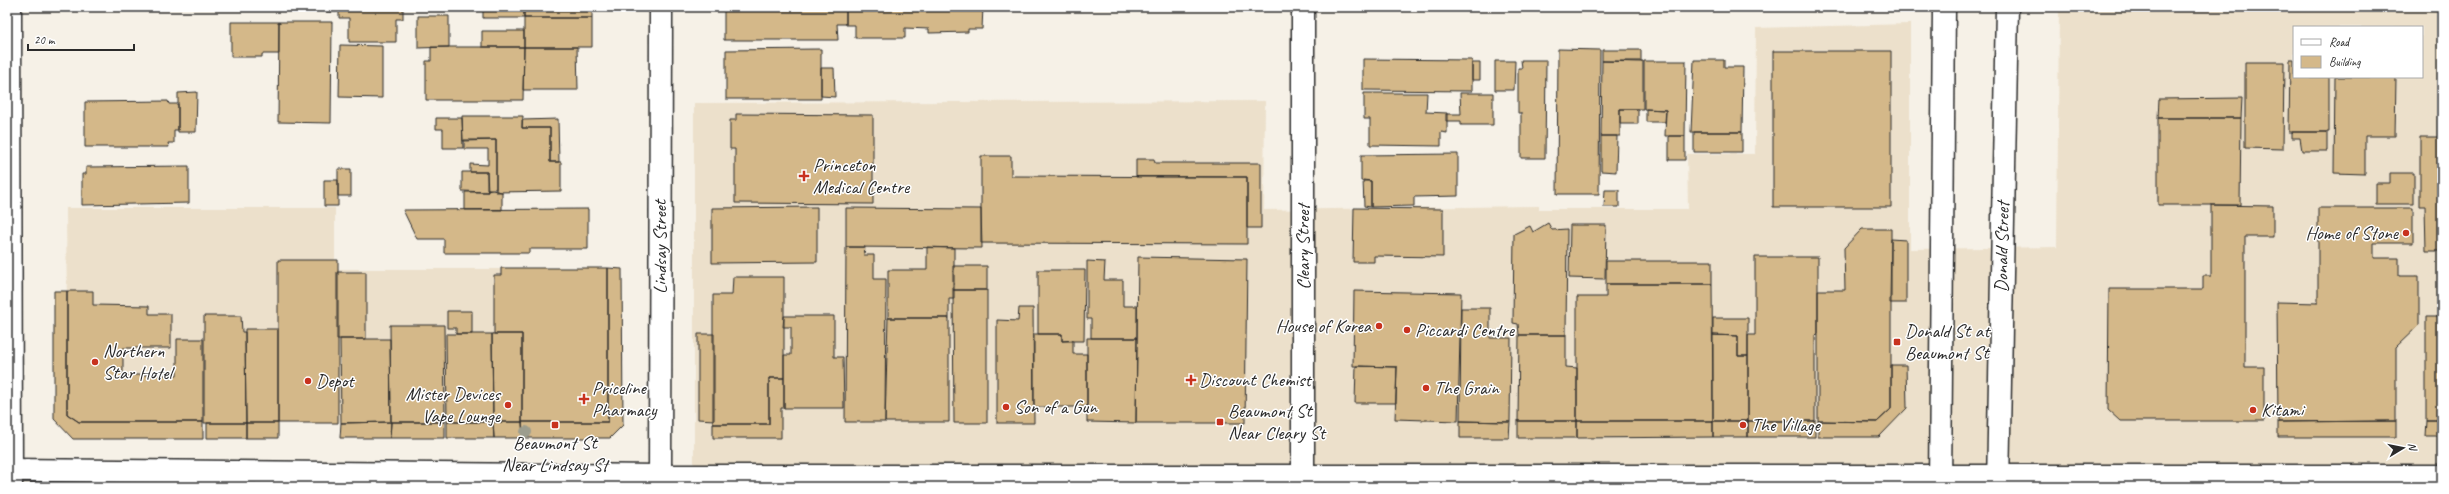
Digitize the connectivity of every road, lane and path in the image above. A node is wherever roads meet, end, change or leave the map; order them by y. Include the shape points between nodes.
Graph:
1 (10, 7) edge
2 (660, 7) edge
3 (1303, 7) edge
4 (1944, 7) edge
5 (2007, 7) edge
6 (10, 169) edge
7 (10, 476) edge
8 (2442, 476) edge
9 (1940, 481) edge
10 (1998, 481) edge
11 (660, 482) edge
12 (1303, 482) edge

1 - 6 main road
2 - 11 main road, Lindsay Street
3 - 12 main road, Cleary Street
4 - 9 main road
5 - 10 main road, Donald Street
6 - 7 main road
7 - 11 main road
8 - 10 main road
9 - 10 main road
9 - 12 main road
11 - 12 main road

